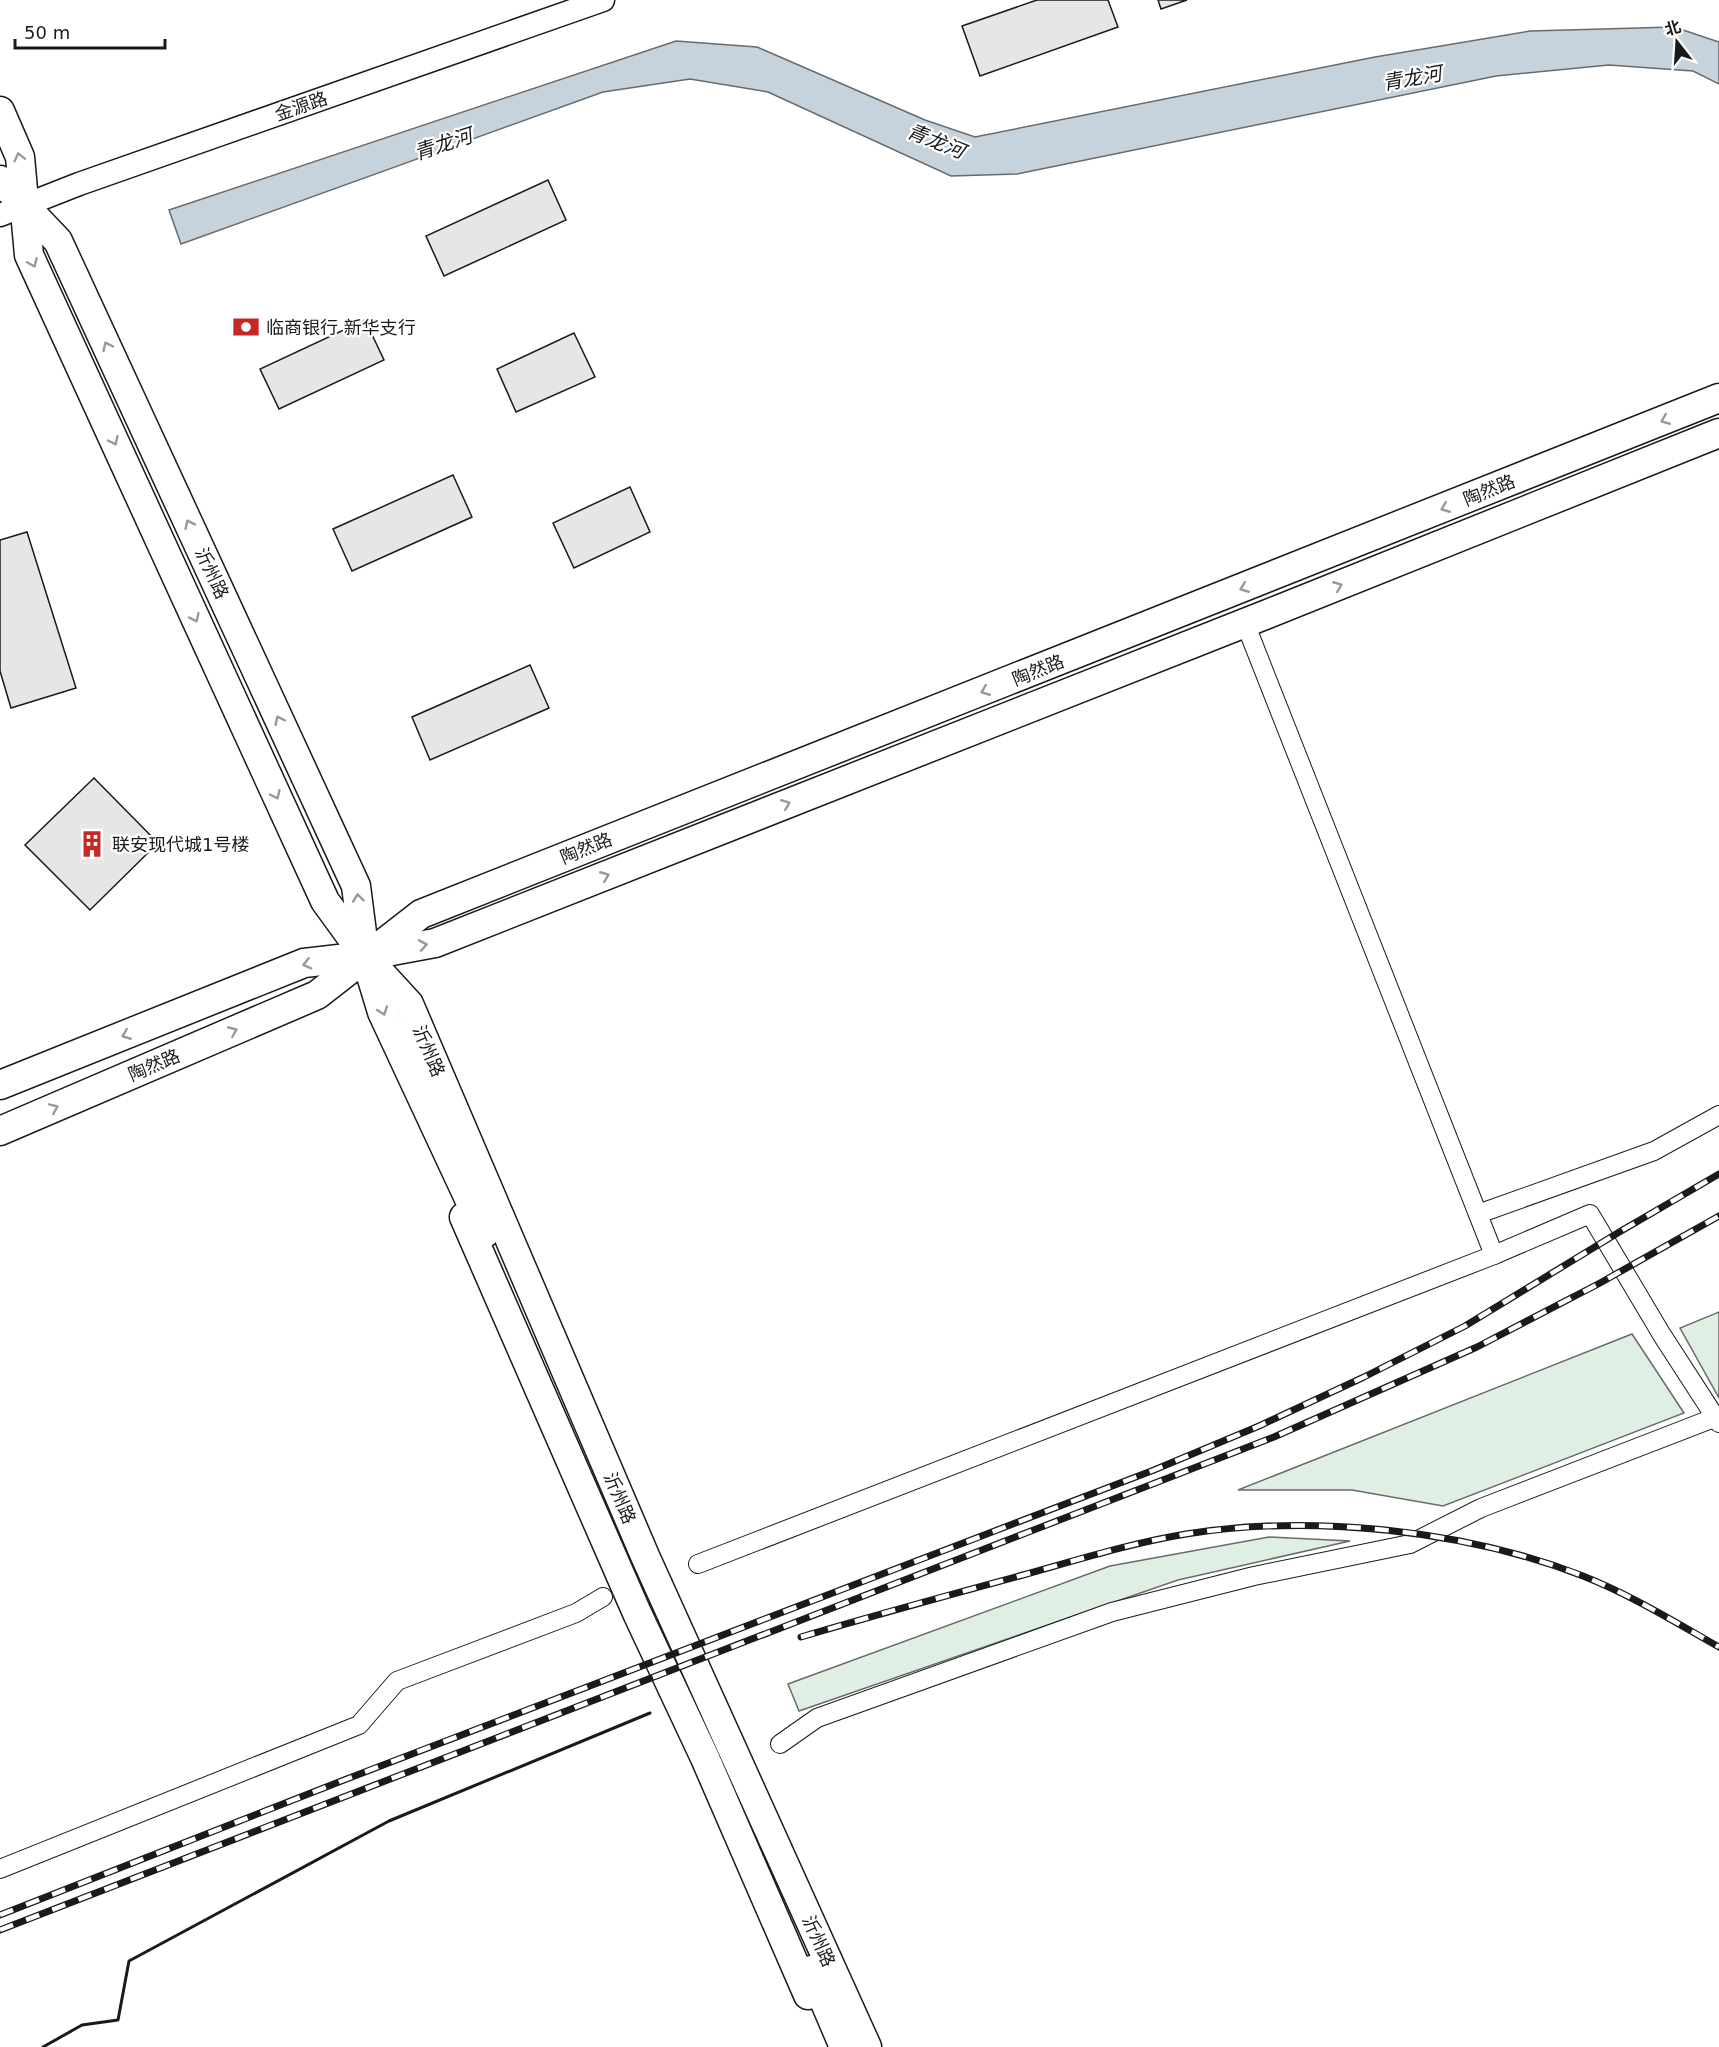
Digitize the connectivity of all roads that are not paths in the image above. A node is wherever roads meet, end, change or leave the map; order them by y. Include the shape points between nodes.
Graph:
1 (603, 0) edge
2 (0, 111) edge
3 (0, 180) edge
4 (12, 210) edge
5 (1719, 398) edge
6 (1719, 433) edge
7 (1364, 540) junction
8 (1311, 597) junction
9 (1167, 619) junction
10 (1245, 623) junction
11 (1090, 684) junction
12 (365, 956) junction
13 (0, 1085) edge
14 (1719, 1115) edge
15 (450, 1130) junction
16 (0, 1131) edge
17 (1478, 1214) junction
18 (1494, 1255) junction
19 (1718, 1419) edge
20 (698, 1564) dead end
21 (603, 1597) dead end
22 (780, 1744) dead end
23 (0, 1869) edge
24 (831, 2047) edge
25 (844, 2047) edge
26 (867, 2047) edge
27 (882, 2047) edge

1 - 4 street, 金源路
4 -> 2 main road via 20,157
3 - 4 main road, 沂州路
4 - 12 main road, 沂州路 via 58,241 356,886
5 -> 7 main road, 陶然路
8 -> 6 main road, 陶然路
7 - 8 main road via 1279,588
7 -> 9 main road, 陶然路
8 - 10 main road, 陶然路
9 - 11 main road via 1198,626
9 -> 12 main road, 陶然路 via 421,914
10 - 11 main road, 陶然路
10 - 17 street
12 -> 11 main road, 陶然路 via 434,943
12 -> 13 main road, 陶然路 via 304,963
12 - 15 main road, 沂州路 via 382,1012
16 -> 12 main road, 陶然路 via 317,995
14 - 17 street via 1654,1151
15 - 24 main road via 444,1172
15 - 25 main road, 沂州路
15 - 26 main road, 沂州路
15 - 27 main road via 491,1166
17 - 18 street
18 - 19 street via 1590,1214 1662,1335
18 - 20 street
19 - 22 street via 1480,1508 1410,1544 1254,1576 1112,1612 817,1718
21 - 23 street via 576,1613 397,1681 359,1725

